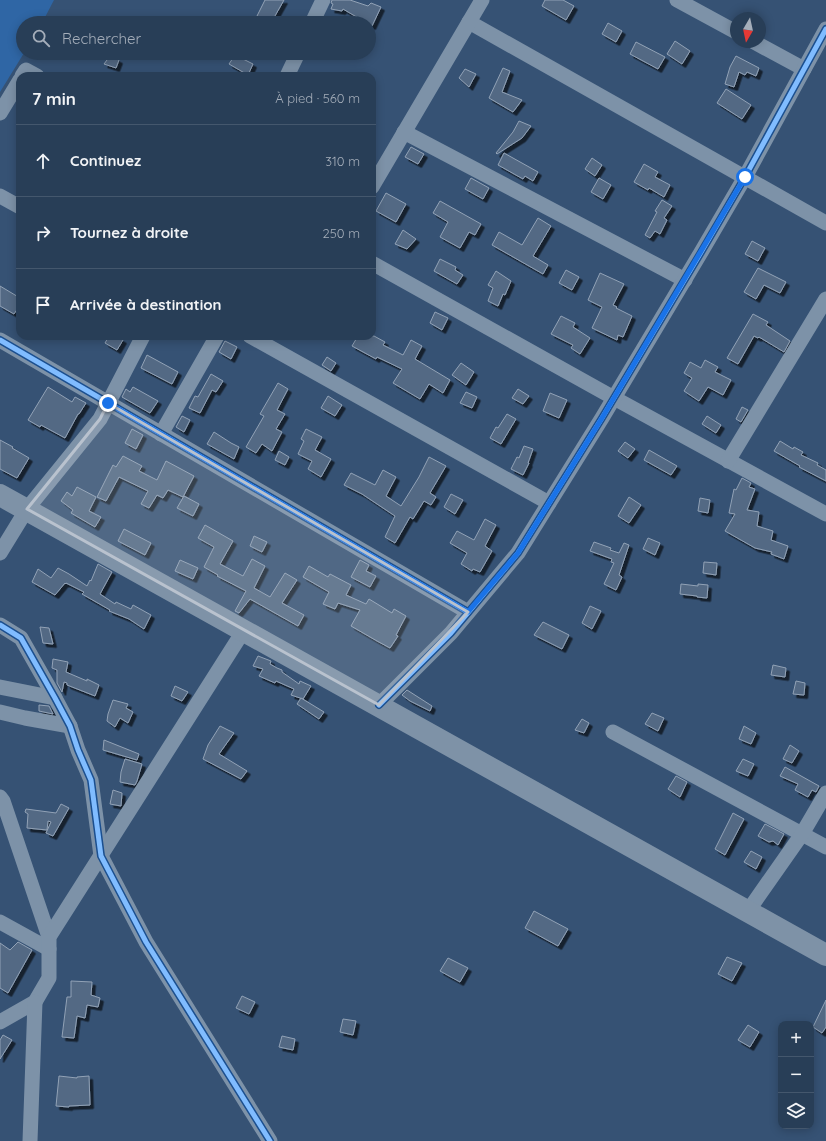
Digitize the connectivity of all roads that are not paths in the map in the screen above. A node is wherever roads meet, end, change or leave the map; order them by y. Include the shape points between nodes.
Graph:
1 (323, 0) edge
2 (482, 0) edge
3 (678, 0) edge
4 (315, 16) edge
5 (469, 22) junction
6 (730, 29) edge
7 (826, 29) edge
8 (765, 48) edge
9 (294, 60) edge
10 (804, 69) junction
11 (288, 72) edge
12 (16, 87) edge
13 (0, 113) edge
14 (404, 132) junction
15 (745, 177) junction
16 (376, 180) edge
17 (0, 196) edge
18 (16, 205) edge
19 (826, 223) edge
20 (376, 265) edge
21 (685, 280) junction
22 (826, 299) edge
23 (0, 340) edge
24 (141, 340) edge
25 (215, 340) edge
26 (257, 340) edge
27 (614, 398) junction
28 (108, 403) junction
29 (161, 434) junction
30 (728, 460) junction
31 (0, 495) edge
32 (549, 503) junction
33 (27, 510) junction
34 (826, 514) edge
35 (0, 553) edge
36 (468, 612) junction
37 (0, 625) edge
38 (244, 630) junction
39 (0, 687) edge
40 (55, 698) junction
41 (379, 705) junction
42 (0, 712) edge
43 (70, 726) junction
44 (613, 732) dead end
45 (826, 793) edge
46 (0, 797) edge
47 (802, 834) junction
48 (826, 847) edge
49 (101, 856) junction
50 (748, 911) junction
51 (0, 922) edge
52 (49, 943) junction
53 (826, 955) edge
54 (35, 1002) junction
55 (0, 1022) edge
56 (30, 1141) edge
57 (270, 1141) edge

1 - 4 street
2 - 5 street
3 - 6 street
5 - 14 street
5 - 15 street
7 - 10 street
8 - 10 street
9 - 11 street
10 - 15 street
12 - 13 street
14 - 16 street
14 - 21 street
15 - 19 street
15 - 21 street
17 - 18 street
20 - 27 street
21 - 27 street
22 - 30 street
23 - 28 street
24 - 28 street
25 - 29 street
26 - 32 street
27 - 30 street
27 - 32 street
28 - 29 street
28 - 33 street via 100,419
29 - 36 street
30 - 34 street
31 - 33 highway
32 - 36 street via 518,553
33 - 35 street
33 - 38 highway
36 - 41 street via 451,633
37 - 40 street via 21,638
38 - 41 highway
38 - 49 street
39 - 40 street
40 - 43 street
41 - 50 highway
42 - 43 street
43 - 49 street via 91,780
44 - 47 street
45 - 47 street
46 - 52 street
47 - 48 street
47 - 50 street
49 - 52 street
49 - 57 street via 146,942
50 - 53 highway
51 - 52 street
52 - 54 street via 49,978
54 - 55 street
54 - 56 street

